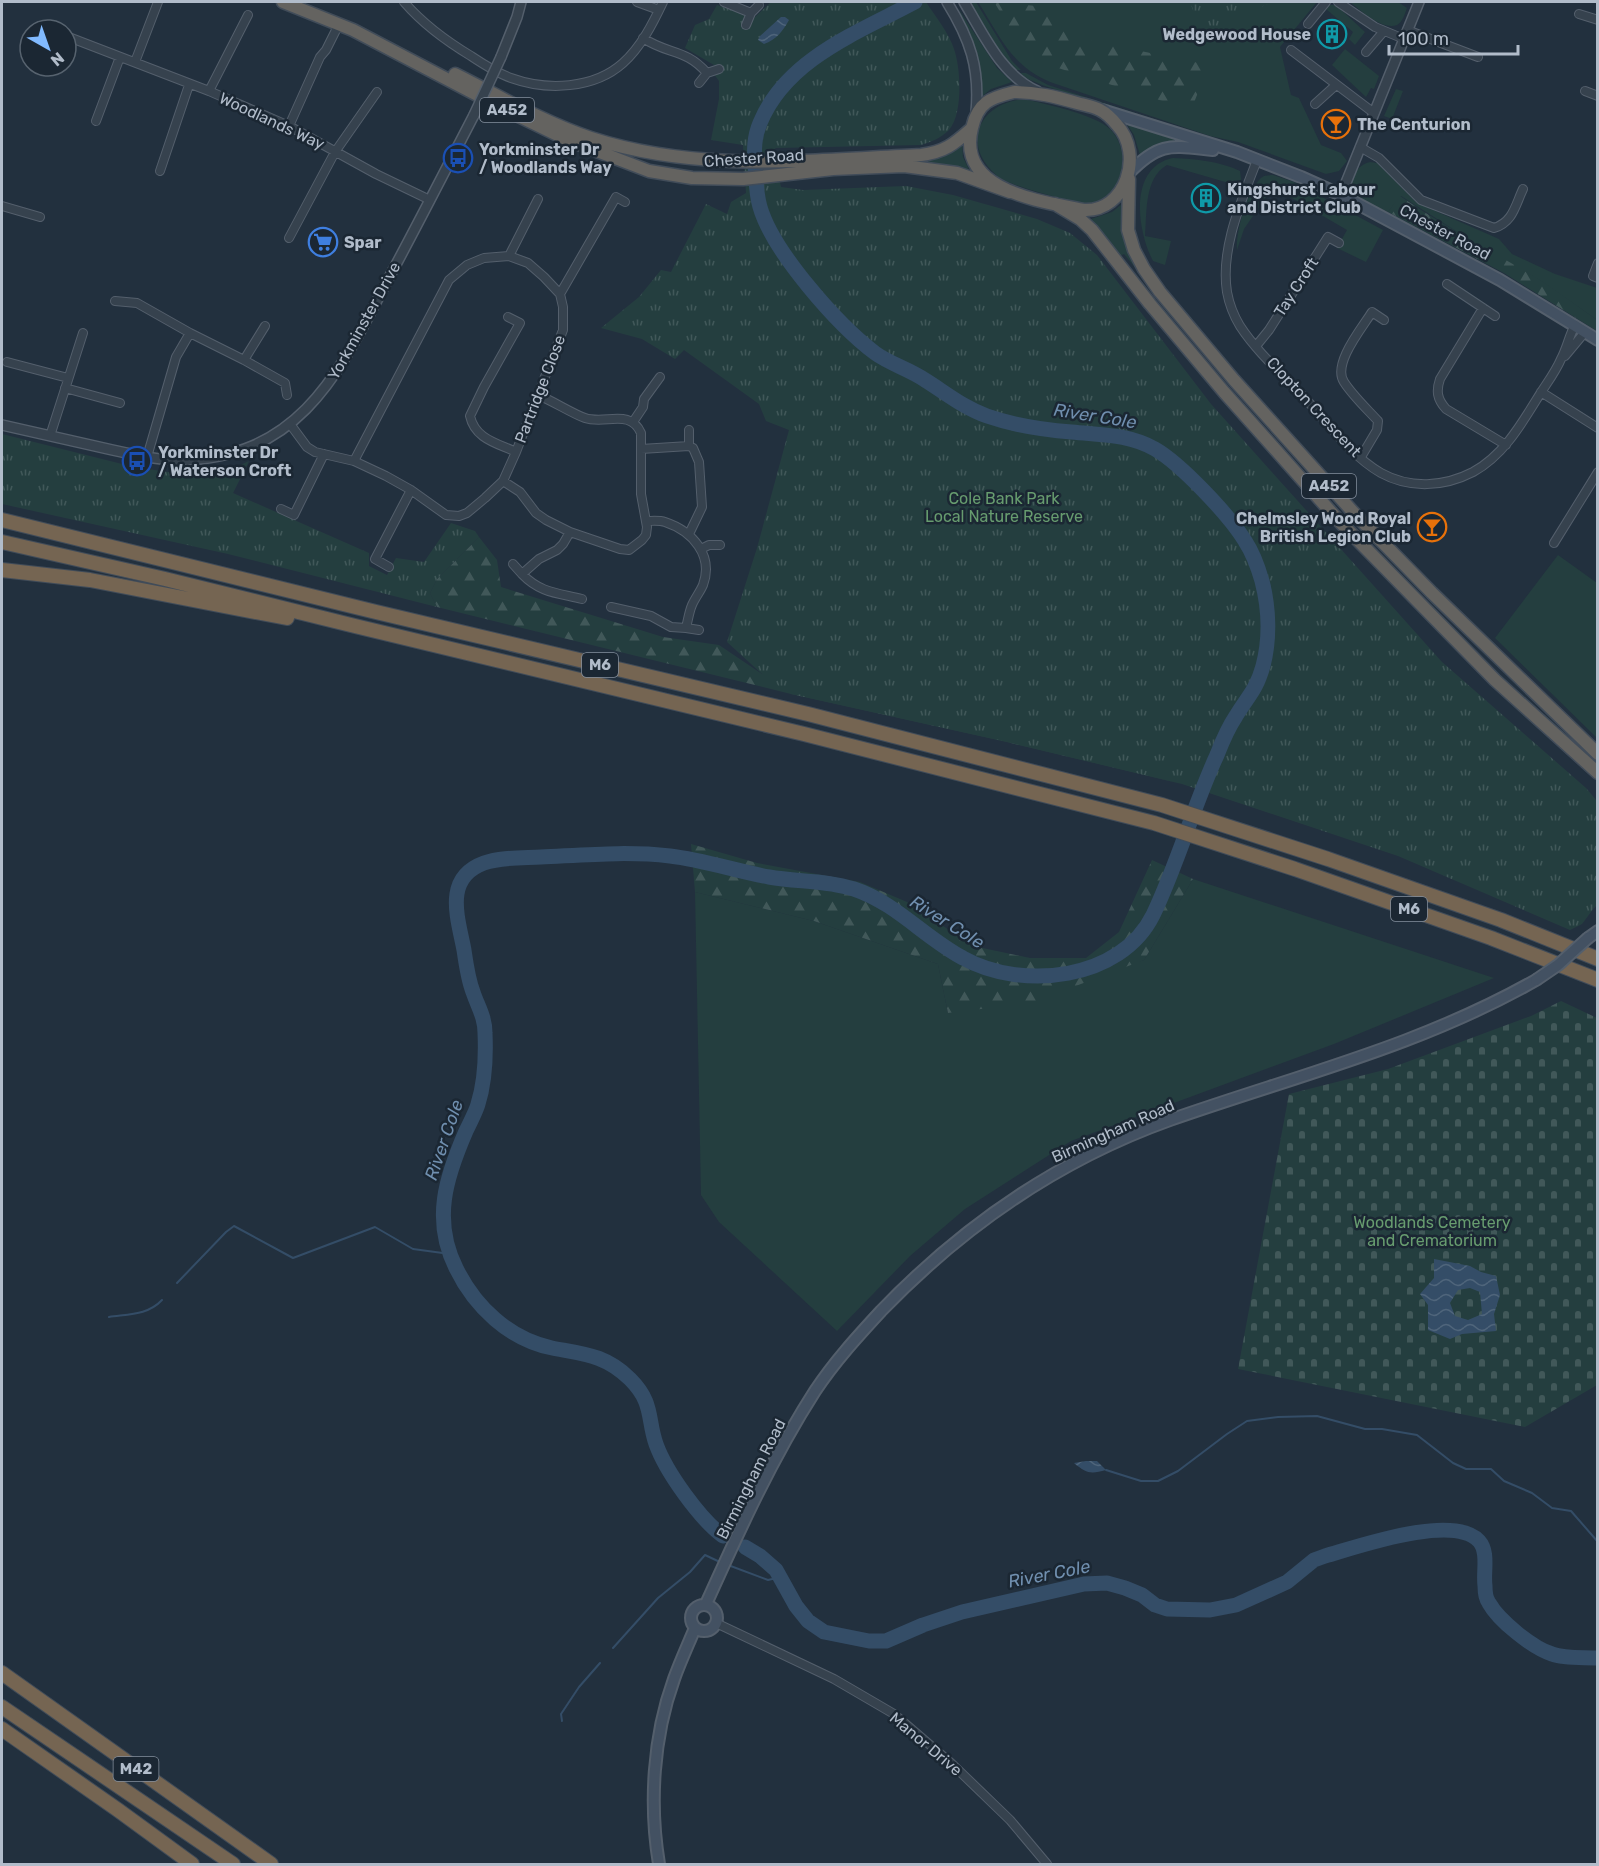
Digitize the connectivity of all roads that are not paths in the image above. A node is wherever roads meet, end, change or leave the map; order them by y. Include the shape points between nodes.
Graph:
1 (158, 2) edge
2 (283, 2) edge
3 (305, 2) edge
4 (404, 2) edge
5 (520, 2) edge
6 (637, 2) edge
7 (663, 2) edge
8 (724, 2) edge
9 (964, 2) edge
10 (1326, 2) edge
11 (1340, 2) edge
12 (1419, 2) edge
13 (759, 5) dead end
14 (949, 5) edge
15 (659, 10) junction
16 (751, 13) junction
17 (1579, 14) dead end
18 (248, 15) dead end
19 (1598, 20) edge
20 (339, 24) junction
21 (1308, 24) dead end
22 (746, 25) dead end
23 (1384, 31) junction
24 (1406, 35) junction
25 (643, 38) junction
26 (78, 41) edge
27 (1291, 50) dead end
28 (1366, 52) dead end
29 (120, 57) junction
30 (1478, 57) dead end
31 (135, 62) junction
32 (719, 69) dead end
33 (706, 73) junction
34 (699, 84) dead end
35 (189, 85) junction
36 (1336, 85) junction
37 (209, 91) junction
38 (1585, 91) dead end
39 (376, 92) dead end
40 (1044, 94) junction
41 (1598, 96) edge
42 (1315, 104) dead end
43 (1099, 109) junction
44 (976, 112) junction
45 (1374, 113) junction
46 (96, 121) dead end
47 (288, 126) junction
48 (971, 129) junction
49 (1360, 147) junction
50 (335, 152) junction
51 (1237, 152) junction
52 (1257, 160) junction
53 (788, 168) junction
54 (160, 171) dead end
55 (1129, 176) junction
56 (1523, 189) dead end
57 (1010, 192) junction
58 (1341, 195) junction
59 (538, 199) dead end
60 (430, 200) junction
61 (625, 202) dead end
62 (1056, 204) junction
63 (2, 207) edge
64 (40, 217) dead end
65 (289, 238) dead end
66 (1339, 243) dead end
67 (509, 256) junction
68 (1598, 263) edge
69 (1598, 278) edge
70 (1447, 284) dead end
71 (560, 294) junction
72 (115, 301) dead end
73 (1483, 308) junction
74 (1495, 316) dead end
75 (508, 317) dead end
76 (1384, 320) dead end
77 (1575, 325) junction
78 (265, 326) dead end
79 (1585, 332) junction
80 (83, 333) dead end
81 (190, 333) junction
82 (1598, 340) edge
83 (1256, 346) junction
84 (1561, 359) junction
85 (244, 360) junction
86 (8, 362) dead end
87 (660, 376) dead end
88 (68, 378) junction
89 (65, 388) junction
90 (1541, 392) junction
91 (287, 395) dead end
92 (538, 395) junction
93 (120, 403) dead end
94 (633, 422) junction
95 (290, 424) junction
96 (2, 425) edge
97 (1598, 428) edge
98 (689, 430) dead end
99 (50, 436) junction
100 (1506, 445) junction
101 (689, 446) junction
102 (641, 449) junction
103 (516, 452) junction
104 (324, 454) junction
105 (1360, 457) junction
106 (147, 458) junction
107 (354, 461) junction
108 (1598, 472) edge
109 (503, 481) junction
110 (411, 490) junction
111 (281, 509) dead end
112 (646, 520) junction
113 (2, 521) edge
114 (570, 531) junction
115 (689, 534) junction
116 (2, 542) edge
117 (1554, 543) dead end
118 (720, 545) dead end
119 (701, 549) junction
120 (513, 564) dead end
121 (389, 567) dead end
122 (2, 570) edge
123 (522, 574) junction
124 (582, 599) dead end
125 (611, 607) dead end
126 (355, 626) junction
127 (686, 628) junction
128 (699, 630) dead end
129 (1598, 753) edge
130 (1598, 773) edge
131 (1593, 935) edge
132 (1598, 959) edge
133 (1598, 980) edge
134 (706, 1604) junction
135 (716, 1623) junction
136 (695, 1628) junction
137 (2, 1672) edge
138 (2, 1707) edge
139 (2, 1729) edge
140 (192, 1864) edge
141 (233, 1864) edge
142 (271, 1864) edge
143 (659, 1864) edge
144 (1047, 1864) edge

1 - 31 street
2 - 20 highway, Chester Road / A452
3 - 53 highway, Chester Road / A452 via 590,138 683,159
4 - 25 street via 443,39 510,78 536,85 584,83 602,76 622,64
5 - 60 street, Yorkminster Drive, bridge via 501,57
6 - 15 street
7 - 15 street
8 - 16 street
9 - 40 street via 991,49 1028,87
10 - 21 street
11 - 23 street
12 - 24 street
13 - 16 street
14 - 44 street via 974,59
15 - 25 street
16 - 22 street
17 - 19 street
18 - 37 street, Woodlands Way
20 - 47 street
20 - 53 highway, Chester Road / A452 via 504,109 649,171 706,180 743,179
23 - 24 street
23 - 28 street
24 - 30 street
24 - 45 street
25 - 33 street via 660,49 686,55
26 - 29 street, Woodlands Way
27 - 36 street
29 - 31 street, Woodlands Way
29 - 46 street
31 - 35 street, Woodlands Way
32 - 33 street
33 - 34 street
35 - 37 street, Woodlands Way
35 - 54 street
36 - 42 street
36 - 45 street
37 - 47 street, Woodlands Way
38 - 41 street
39 - 50 street, Woodlands Way
40 - 43 highway, A452
40 - 44 highway, A452 via 1002,95 988,100
43 - 51 main road, Chester Road
43 - 55 highway, A452 via 1119,126 1125,139 1130,155
44 - 48 highway, A452
45 - 49 street
47 - 50 street, Woodlands Way
48 - 53 highway, Chester Road / A452 via 937,153
48 - 57 highway, A452 via 973,163
49 - 56 street via 1379,158 1420,200 1494,228 1505,224 1511,216
49 - 58 street
50 - 60 street, Woodlands Way
50 - 65 street, Woodlands Way
51 - 52 main road, Chester Road
51 - 55 main road, Chester Road via 1167,147 1144,159
52 - 58 main road, Chester Road
52 - 83 street, Clopton Crescent via 1231,241 1226,278 1235,318
53 - 57 highway, Chester Road / A452 via 904,166 957,173
55 - 62 highway, A452 via 1112,200 1093,210
55 - 129 highway, A452 via 1128,230 1134,250 1160,292 1353,512 1432,594
57 - 62 highway, A452
58 - 77 main road, Chester Road
59 - 67 street
60 - 95 street, Yorkminster Drive via 337,373 322,394
61 - 71 street via 616,197
62 - 130 highway, A452 via 1092,230 1216,383 1339,521 1495,680
63 - 64 street
66 - 83 street, Tay Croft via 1328,237
67 - 71 street via 528,263
67 - 107 street via 476,261 449,280
68 - 69 street via 1593,276
70 - 73 street
71 - 92 street, Partridge Close via 563,330
72 - 81 street via 137,303
73 - 74 street
73 - 100 street via 1440,379 1438,396 1446,409
75 - 103 street via 520,323 470,416 479,435
76 - 105 street via 1372,312 1341,367 1342,381 1378,421 1377,430
77 - 79 main road, Chester Road
77 - 84 street, Clopton Crescent
78 - 85 street
79 - 82 main road, Chester Road
79 - 84 street, Clopton Crescent
80 - 88 street
81 - 85 street
81 - 106 street via 176,357
83 - 105 street, Clopton Crescent
84 - 90 street, Clopton Crescent
85 - 91 street via 285,383
86 - 88 street
87 - 94 street
88 - 89 street
89 - 93 street
89 - 99 street
90 - 97 street
90 - 100 street, Clopton Crescent
92 - 94 street via 586,419
92 - 103 street, Partridge Close
94 - 102 street via 641,434
95 - 104 street via 307,447
95 - 106 street, Yorkminster Drive via 256,444 222,455 178,460
96 - 99 street, Yorkminster Drive
98 - 101 street
99 - 106 street, Yorkminster Drive
100 - 105 street, Clopton Crescent via 1474,472 1430,485 1382,473
101 - 102 street
101 - 115 street via 699,462 702,507
102 - 112 street via 640,494
103 - 109 street, Partridge Close
104 - 107 street
104 - 111 street via 294,515
107 - 110 street
108 - 117 street
109 - 110 street, Partridge Close via 459,516 446,515
109 - 114 street via 520,492 536,513
110 - 121 street via 375,559
112 - 114 street via 646,535 629,550
112 - 115 street via 664,521
113 - 132 highway, M6 via 808,714 1162,805 1501,920
114 - 123 street via 557,550
115 - 119 street
116 - 126 highway, M6
118 - 119 street
119 - 127 street via 706,573
120 - 123 street
122 - 126 highway, M6 via 90,580 278,616
123 - 124 street via 532,585
125 - 127 street via 651,616 671,627
126 - 133 highway, M6 via 1154,823 1491,938
127 - 128 street
131 - 134 main road, Birmingham Road, bridge via 1536,980 1480,1010 1431,1032 1168,1121 1083,1157 980,1221 905,1286 846,1350 817,1389 750,1508
134 - 135 main road via 715,1611
134 - 136 main road via 696,1607 691,1615
135 - 136 main road via 706,1631
135 - 144 street, Manor Drive via 834,1679 894,1714 1001,1812
136 - 143 main road via 674,1680 662,1725 654,1779
137 - 142 highway, M42
138 - 141 highway
139 - 140 highway

